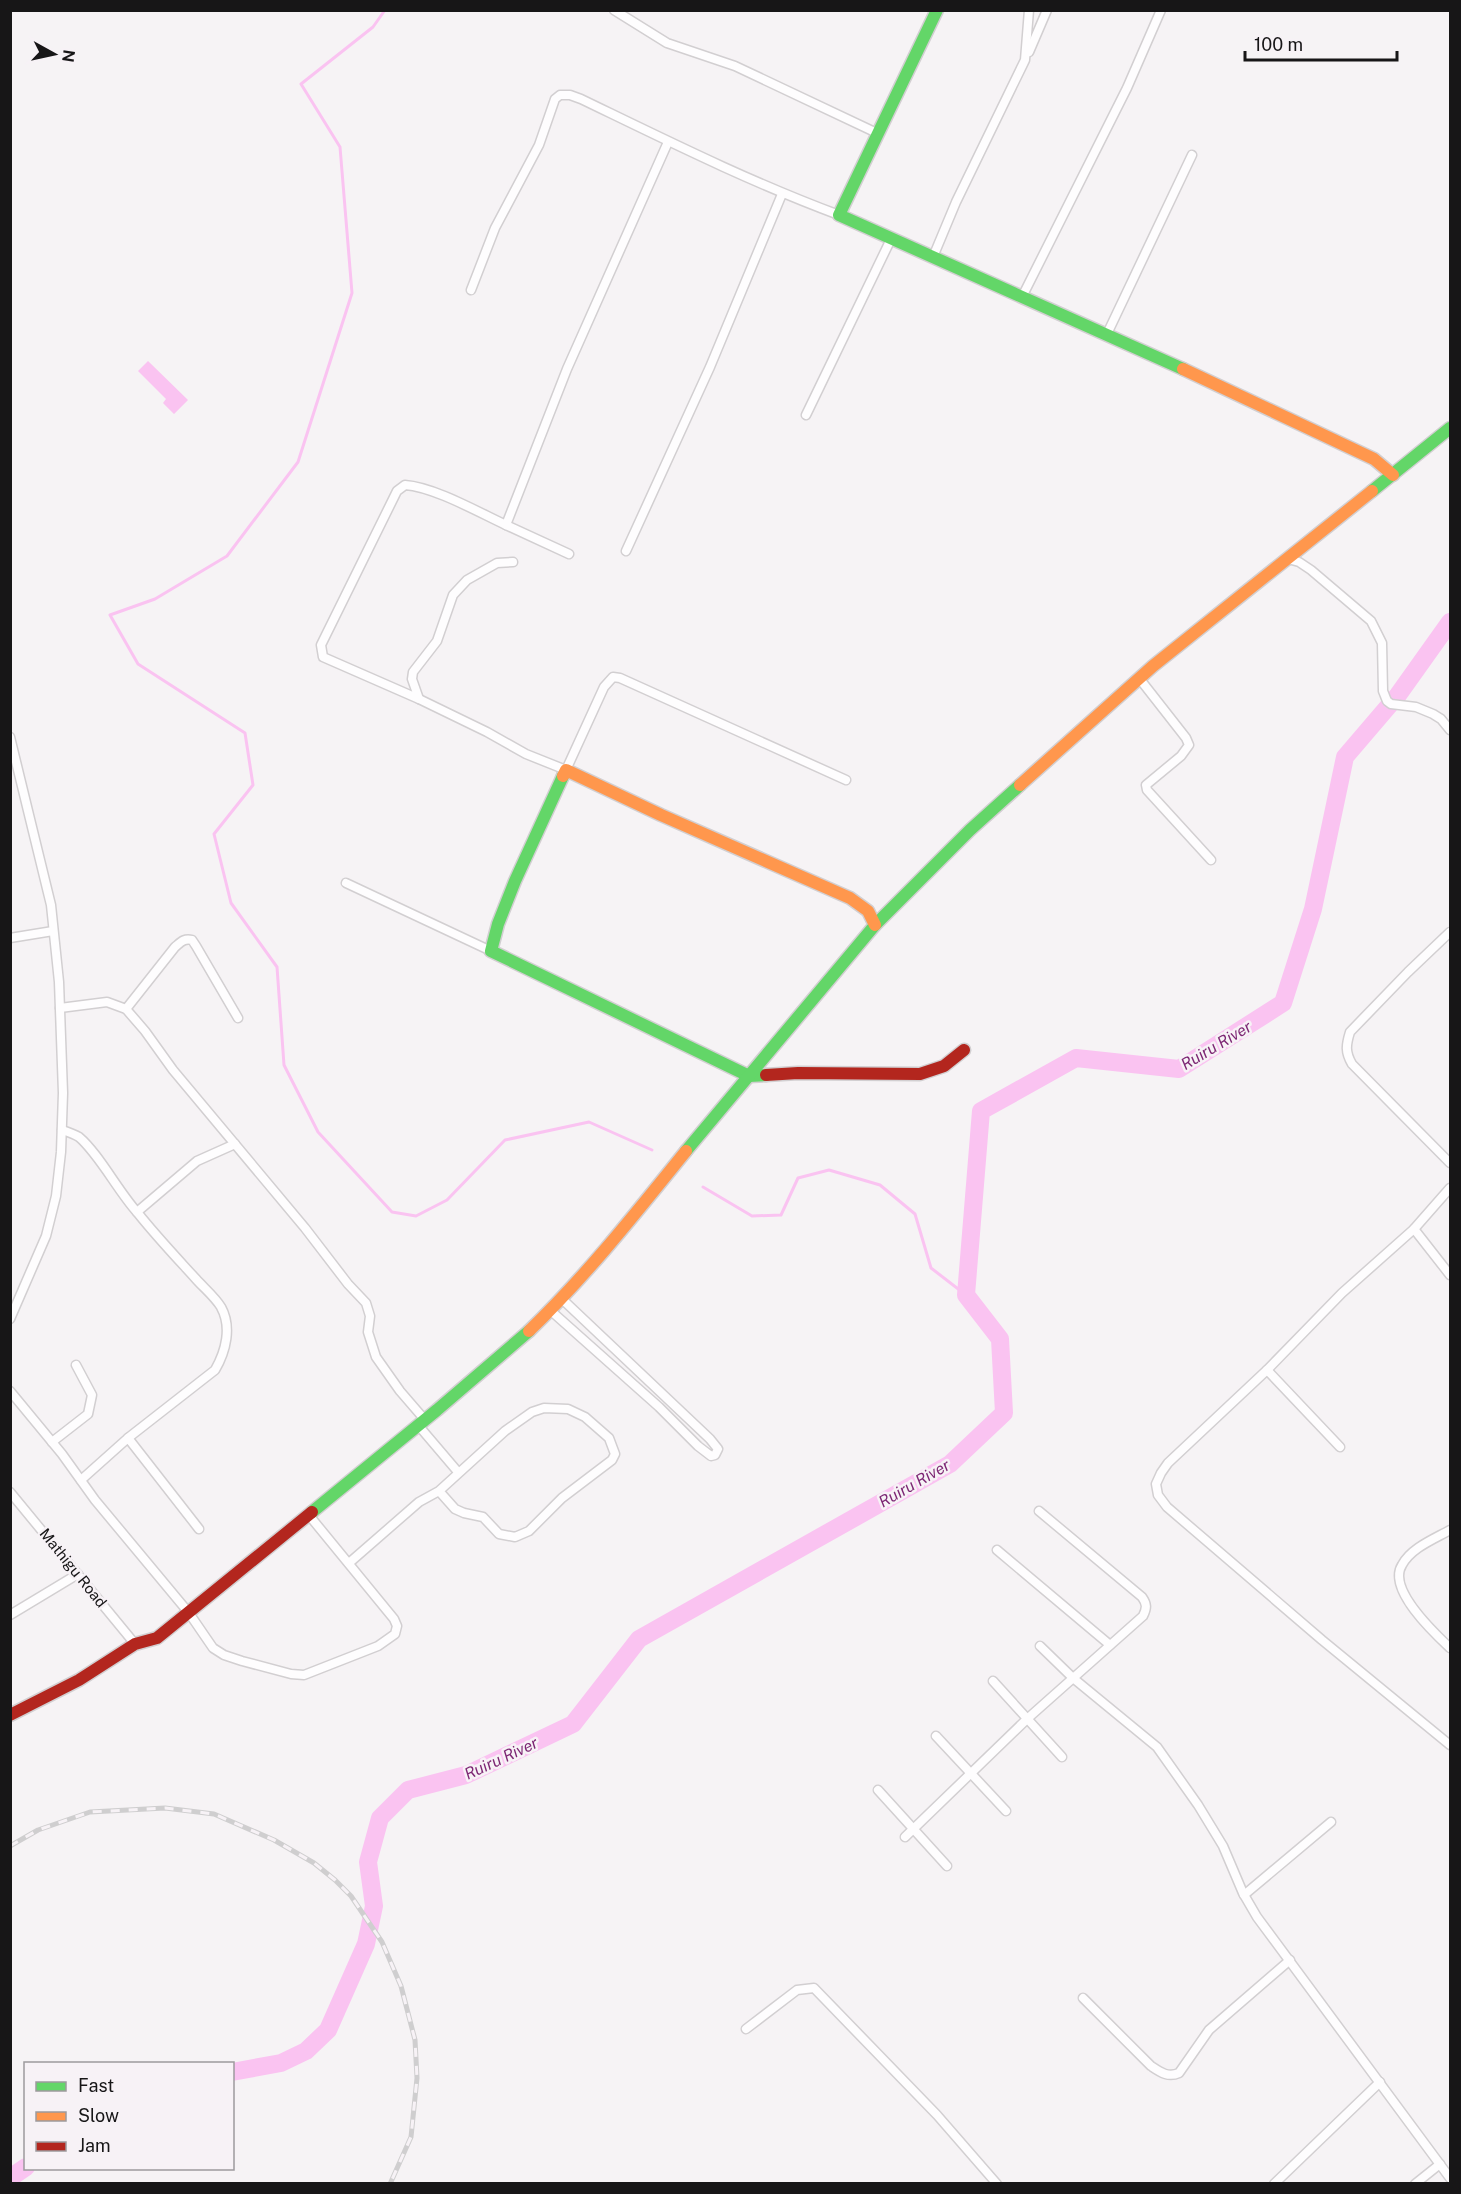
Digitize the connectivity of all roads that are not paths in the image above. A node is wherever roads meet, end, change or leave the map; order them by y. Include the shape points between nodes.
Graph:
1 (614, 10) edge
2 (937, 10) edge
3 (1029, 10) edge
4 (1047, 10) edge
5 (1161, 10) edge
6 (1025, 60) junction
7 (879, 134) junction
8 (668, 142) junction
9 (1192, 155) dead end
10 (782, 194) junction
11 (839, 215) junction
12 (891, 239) junction
13 (933, 257) junction
14 (471, 290) dead end
15 (1023, 297) junction
16 (1107, 334) junction
17 (806, 415) dead end
18 (1450, 428) edge
19 (1393, 475) junction
20 (506, 525) junction
21 (626, 551) dead end
22 (569, 554) dead end
23 (1288, 559) junction
24 (513, 562) dead end
25 (1139, 678) junction
26 (419, 699) junction
27 (1450, 730) edge
28 (10, 738) edge
29 (566, 770) junction
30 (846, 780) dead end
31 (1211, 860) dead end
32 (346, 883) dead end
33 (875, 925) junction
34 (53, 931) junction
35 (1450, 933) edge
36 (10, 938) edge
37 (490, 951) junction
38 (60, 1008) junction
39 (126, 1009) junction
40 (238, 1018) dead end
41 (964, 1050) dead end
42 (749, 1076) junction
43 (62, 1130) junction
44 (236, 1144) junction
45 (1450, 1163) edge
46 (1450, 1188) edge
47 (137, 1212) junction
48 (1414, 1229) junction
49 (1450, 1275) edge
50 (562, 1299) junction
51 (550, 1310) junction
52 (10, 1319) edge
53 (602, 1337) junction
54 (592, 1348) junction
55 (76, 1365) dead end
56 (1267, 1370) junction
57 (10, 1391) edge
58 (422, 1422) junction
59 (128, 1438) junction
60 (52, 1443) junction
61 (1340, 1447) dead end
62 (458, 1472) junction
63 (81, 1480) junction
64 (439, 1491) junction
65 (10, 1492) edge
66 (1039, 1511) dead end
67 (308, 1514) junction
68 (199, 1529) dead end
69 (1450, 1530) edge
70 (997, 1550) dead end
71 (349, 1563) junction
72 (78, 1574) junction
73 (189, 1613) junction
74 (10, 1615) edge
75 (135, 1644) junction
76 (1110, 1645) junction
77 (1040, 1646) dead end
78 (1450, 1648) edge
79 (1073, 1677) junction
80 (993, 1681) dead end
81 (10, 1715) edge
82 (1027, 1719) junction
83 (936, 1736) dead end
84 (1450, 1745) edge
85 (1062, 1758) dead end
86 (970, 1773) junction
87 (878, 1790) dead end
88 (1006, 1811) dead end
89 (1331, 1822) dead end
90 (913, 1829) junction
91 (905, 1837) dead end
92 (947, 1866) dead end
93 (1245, 1895) junction
94 (1290, 1960) junction
95 (1083, 1998) dead end
96 (746, 2029) dead end
97 (1380, 2082) junction
98 (1440, 2164) junction
99 (1450, 2178) edge
100 (997, 2184) edge
101 (1274, 2184) edge
102 (1415, 2184) edge

1 - 7 street via 667,43 735,66
2 - 7 main road
3 - 6 street
4 - 6 street
5 - 15 street via 1127,88
6 - 13 street
7 - 11 main road
8 - 10 street
8 - 14 street via 581,99 560,95 555,99 539,145 495,228
8 - 20 street via 567,369
9 - 16 street
10 - 11 street
10 - 21 street via 710,367
11 - 12 main road
12 - 13 main road
12 - 17 street
13 - 15 main road
15 - 16 main road
16 - 19 main road via 1374,459
18 - 19 main road
19 - 23 main road
20 - 22 street
20 - 26 street via 413,486 405,485 397,491 321,645 324,657
23 - 25 main road
23 - 27 street via 1305,565 1371,621 1382,643 1384,697 1391,704 1433,714
24 - 26 street via 497,563 467,580 453,595 437,641 414,672 412,679
25 - 31 street via 1189,745 1146,784 1147,790
25 - 33 main road via 970,830
26 - 29 street
28 - 34 street via 45,879
29 - 30 street via 604,687 613,677
29 - 33 main road via 850,898 868,911
29 - 37 main road via 518,871
32 - 37 street
33 - 42 main road
34 - 36 street
34 - 38 street
35 - 45 street via 1350,1032 1346,1044 1352,1064
37 - 42 main road
38 - 39 street via 108,1002
38 - 43 street
39 - 40 street via 175,947 188,939 196,946
39 - 44 street
41 - 42 main road via 937,1072
42 - 50 main road
43 - 47 street via 79,1137 90,1149
43 - 52 street via 56,1196 46,1236
44 - 47 street via 197,1161
44 - 58 street via 366,1303 370,1316 368,1332 376,1358
46 - 48 street
47 - 59 street via 221,1306 226,1337 223,1356 215,1370
48 - 49 street
48 - 56 street via 1342,1293
50 - 51 main road
50 - 53 street
51 - 54 street
51 - 58 main road
53 - 54 street
53 - 54 street via 710,1439 718,1449 715,1455 698,1446
55 - 60 street via 92,1395 88,1414
56 - 61 street
56 - 84 street via 1168,1463 1156,1484 1158,1495 1210,1544
57 - 60 street
58 - 62 street
58 - 67 main road
59 - 63 street
59 - 68 street
60 - 63 street
62 - 64 street
62 - 64 street via 520,1419 544,1408 568,1409 585,1417 609,1438 615,1454 529,1531 515,1537 499,1534 483,1518 454,1509
63 - 73 street
64 - 71 street via 419,1502
65 - 72 street, Mathigu Road
66 - 76 street via 1146,1603 1143,1616
67 - 71 street
67 - 73 main road
69 - 78 street via 1414,1551 1398,1572 1400,1586 1419,1618
70 - 76 street
71 - 73 street via 394,1619 394,1634 378,1646 304,1675 224,1655 213,1648
72 - 74 street
72 - 75 street, Mathigu Road
73 - 75 main road via 157,1638
75 - 81 main road via 79,1680
76 - 79 street
77 - 79 street
79 - 82 street
79 - 93 street via 1157,1747 1198,1805
80 - 82 street
82 - 85 street
82 - 86 street
83 - 86 street
86 - 88 street
86 - 90 street
87 - 90 street
89 - 93 street
90 - 91 street
90 - 92 street
93 - 94 street
94 - 95 street via 1209,2030 1174,2075 1151,2066
94 - 97 street
96 - 100 street via 797,1990 814,1988 937,2115
97 - 98 street
97 - 101 street
98 - 99 street
98 - 102 street

